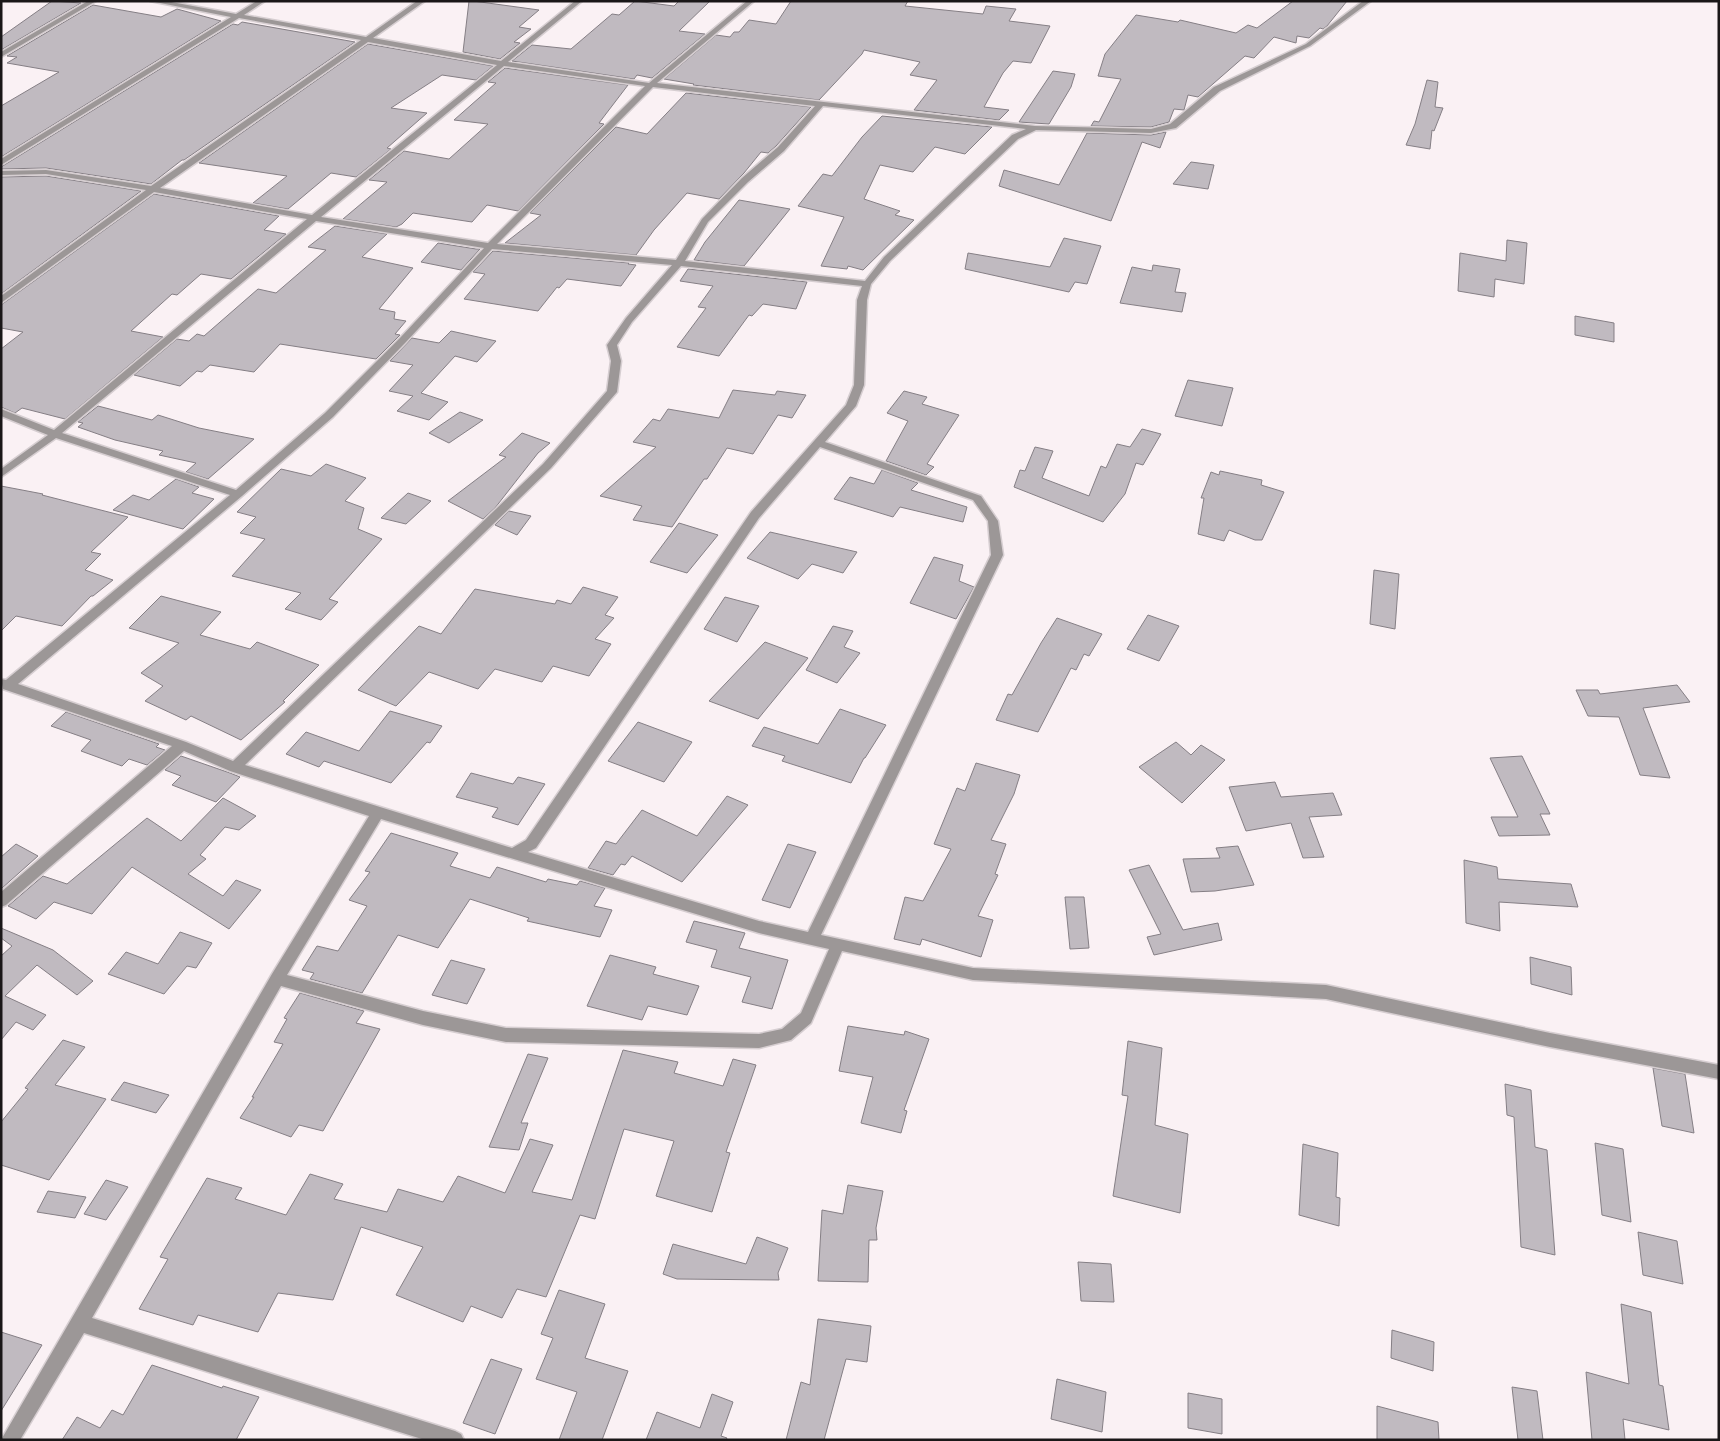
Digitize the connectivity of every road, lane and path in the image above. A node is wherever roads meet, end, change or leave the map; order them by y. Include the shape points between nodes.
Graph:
1 (93, 1) edge
2 (153, 1) edge
3 (262, 1) edge
4 (422, 1) edge
5 (579, 1) edge
6 (751, 1) edge
7 (1368, 1) edge
8 (240, 15) junction
9 (370, 39) junction
10 (1, 55) edge
11 (504, 64) junction
12 (651, 85) junction
13 (820, 105) junction
14 (1035, 128) junction
15 (1, 163) edge
16 (1, 173) edge
17 (154, 188) junction
18 (314, 218) junction
19 (490, 246) junction
20 (679, 263) junction
21 (867, 284) junction
22 (1, 300) edge
23 (1, 412) edge
24 (55, 434) junction
25 (818, 443) junction
26 (1, 474) edge
27 (238, 494) junction
28 (4, 684) edge
29 (182, 745) junction
30 (235, 767) junction
31 (378, 813) junction
32 (514, 854) junction
33 (1, 901) edge
34 (812, 939) junction
35 (838, 944) junction
36 (277, 979) junction
37 (1719, 1072) edge
38 (80, 1323) junction
39 (10, 1440) edge
40 (455, 1440) edge

1 - 10 street
2 - 8 street
3 - 8 street
4 - 9 street
5 - 11 street
6 - 12 street
7 - 14 street via 1308,45 1216,89 1174,126 1151,131
8 - 9 street
8 - 15 street
9 - 11 street
9 - 17 street
11 - 12 street
11 - 18 street
12 - 13 street
12 - 19 street
13 - 14 street
13 - 20 street via 781,149 745,180 705,222
14 - 21 street via 1015,137 887,259
16 - 17 street via 46,172
17 - 18 street
17 - 22 street
18 - 19 street
18 - 24 street
19 - 20 street
19 - 27 street via 329,415
20 - 21 street
20 - 30 street via 628,320 612,345 616,361 612,392 547,466
21 - 25 street via 862,300 860,385 852,406
23 - 24 street
24 - 26 street
24 - 27 street
25 - 32 street via 755,515 531,844
25 - 34 street via 977,498 993,521 997,555
27 - 28 street
28 - 29 street
29 - 30 street
29 - 33 street
30 - 31 street
31 - 32 street
31 - 36 street
32 - 34 street via 759,928
34 - 35 street
35 - 36 street via 806,1018 786,1035 759,1041 506,1035 423,1018
35 - 37 street via 973,974 1326,992
36 - 38 street
38 - 39 street
38 - 40 street

